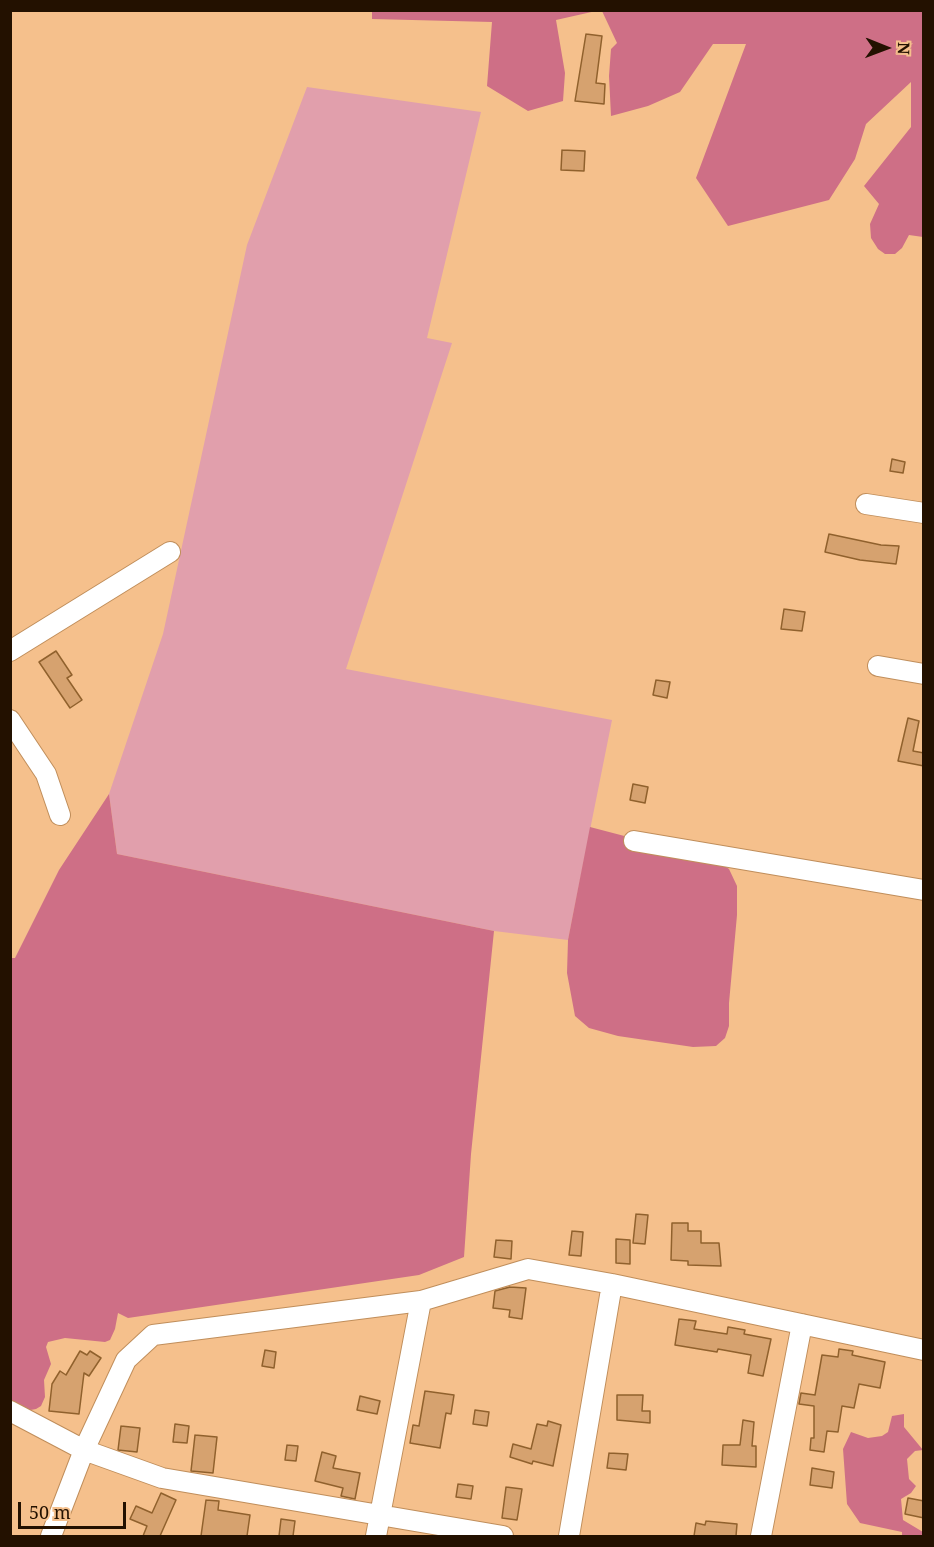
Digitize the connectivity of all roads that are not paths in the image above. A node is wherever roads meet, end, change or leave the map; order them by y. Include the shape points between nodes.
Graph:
1 (866, 504) dead end
2 (924, 513) edge
3 (170, 552) dead end
4 (10, 651) edge
5 (878, 666) dead end
6 (924, 674) edge
7 (10, 720) edge
8 (60, 815) dead end
9 (634, 841) dead end
10 (924, 890) edge
11 (612, 1284) junction
12 (422, 1301) junction
13 (802, 1324) junction
14 (924, 1350) edge
15 (10, 1411) edge
16 (84, 1450) junction
17 (380, 1516) junction
18 (51, 1536) edge
19 (376, 1536) edge
20 (503, 1536) edge
21 (569, 1536) edge
22 (761, 1536) edge

1 - 2 street
3 - 4 street
5 - 6 street
7 - 8 street via 46,774
9 - 10 street
11 - 12 street via 528,1269
11 - 13 street
11 - 21 street
12 - 16 street via 153,1335 126,1360
12 - 17 street
13 - 14 street
13 - 22 street
15 - 16 street
16 - 17 street via 162,1478
16 - 18 street
17 - 19 street
17 - 20 street

